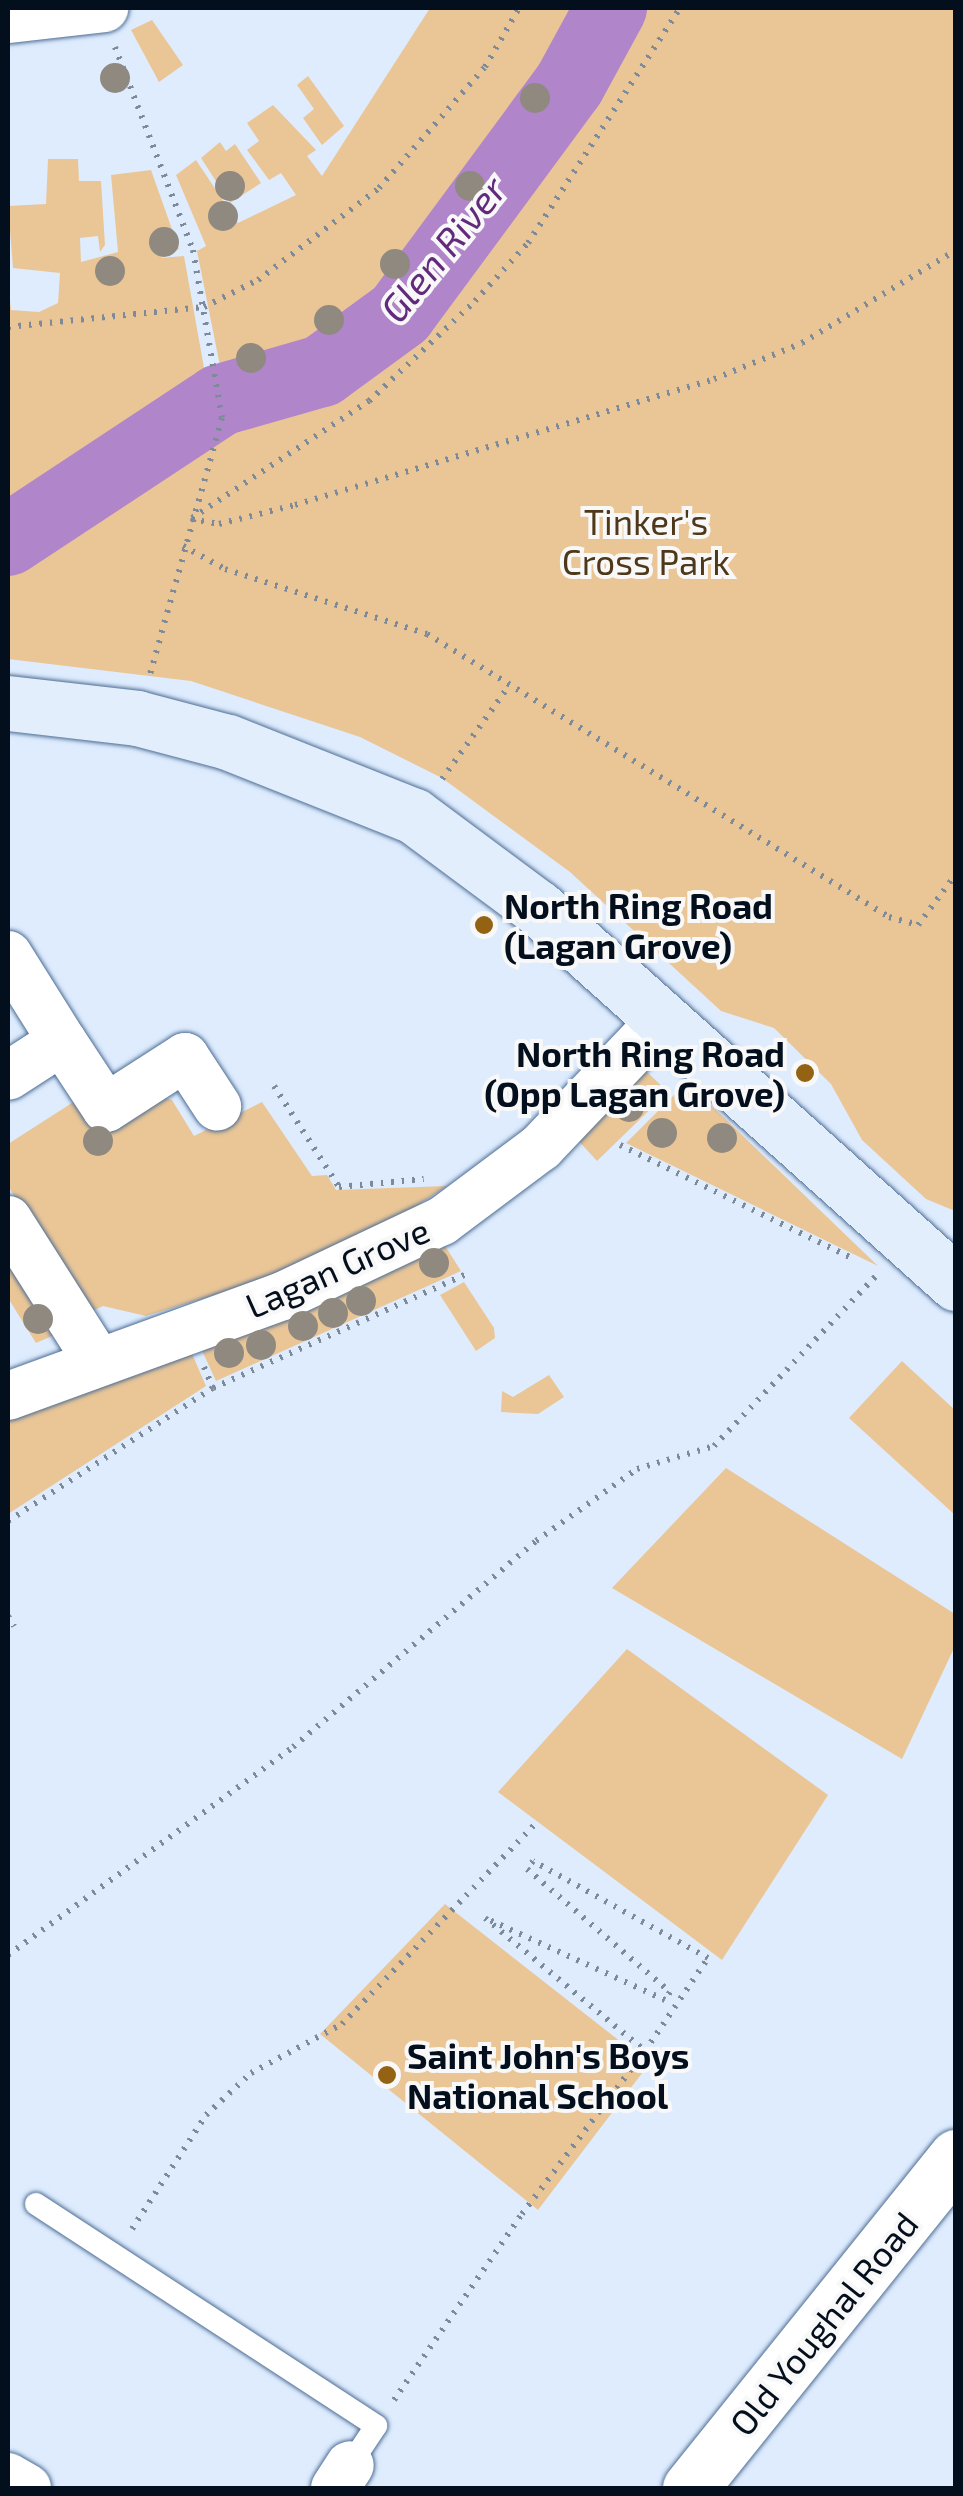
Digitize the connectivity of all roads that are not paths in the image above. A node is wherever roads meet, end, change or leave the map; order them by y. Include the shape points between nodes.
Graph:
1 (103, 8) edge
2 (8, 18) edge
3 (8, 703) edge
4 (8, 955) edge
5 (662, 1020) junction
6 (62, 1041) junction
7 (8, 1076) edge
8 (217, 1106) dead end
9 (8, 1220) edge
10 (956, 1283) edge
11 (95, 1357) junction
12 (8, 1396) edge
13 (956, 2158) edge
14 (36, 2204) dead end
15 (342, 2476) edge
16 (8, 2477) edge
17 (27, 2488) edge
18 (690, 2488) edge

1 - 2 street
3 - 5 main road via 137,718 290,761 414,816 538,908
4 - 6 street
5 - 10 main road
5 - 11 street, Lagan Grove via 541,1147 442,1221 283,1296
6 - 7 street
6 - 8 street via 106,1108 185,1056
9 - 11 street
11 - 12 street, Lagan Grove
13 - 18 street, Old Youghal Road
14 - 15 lane via 376,2426
16 - 17 street

